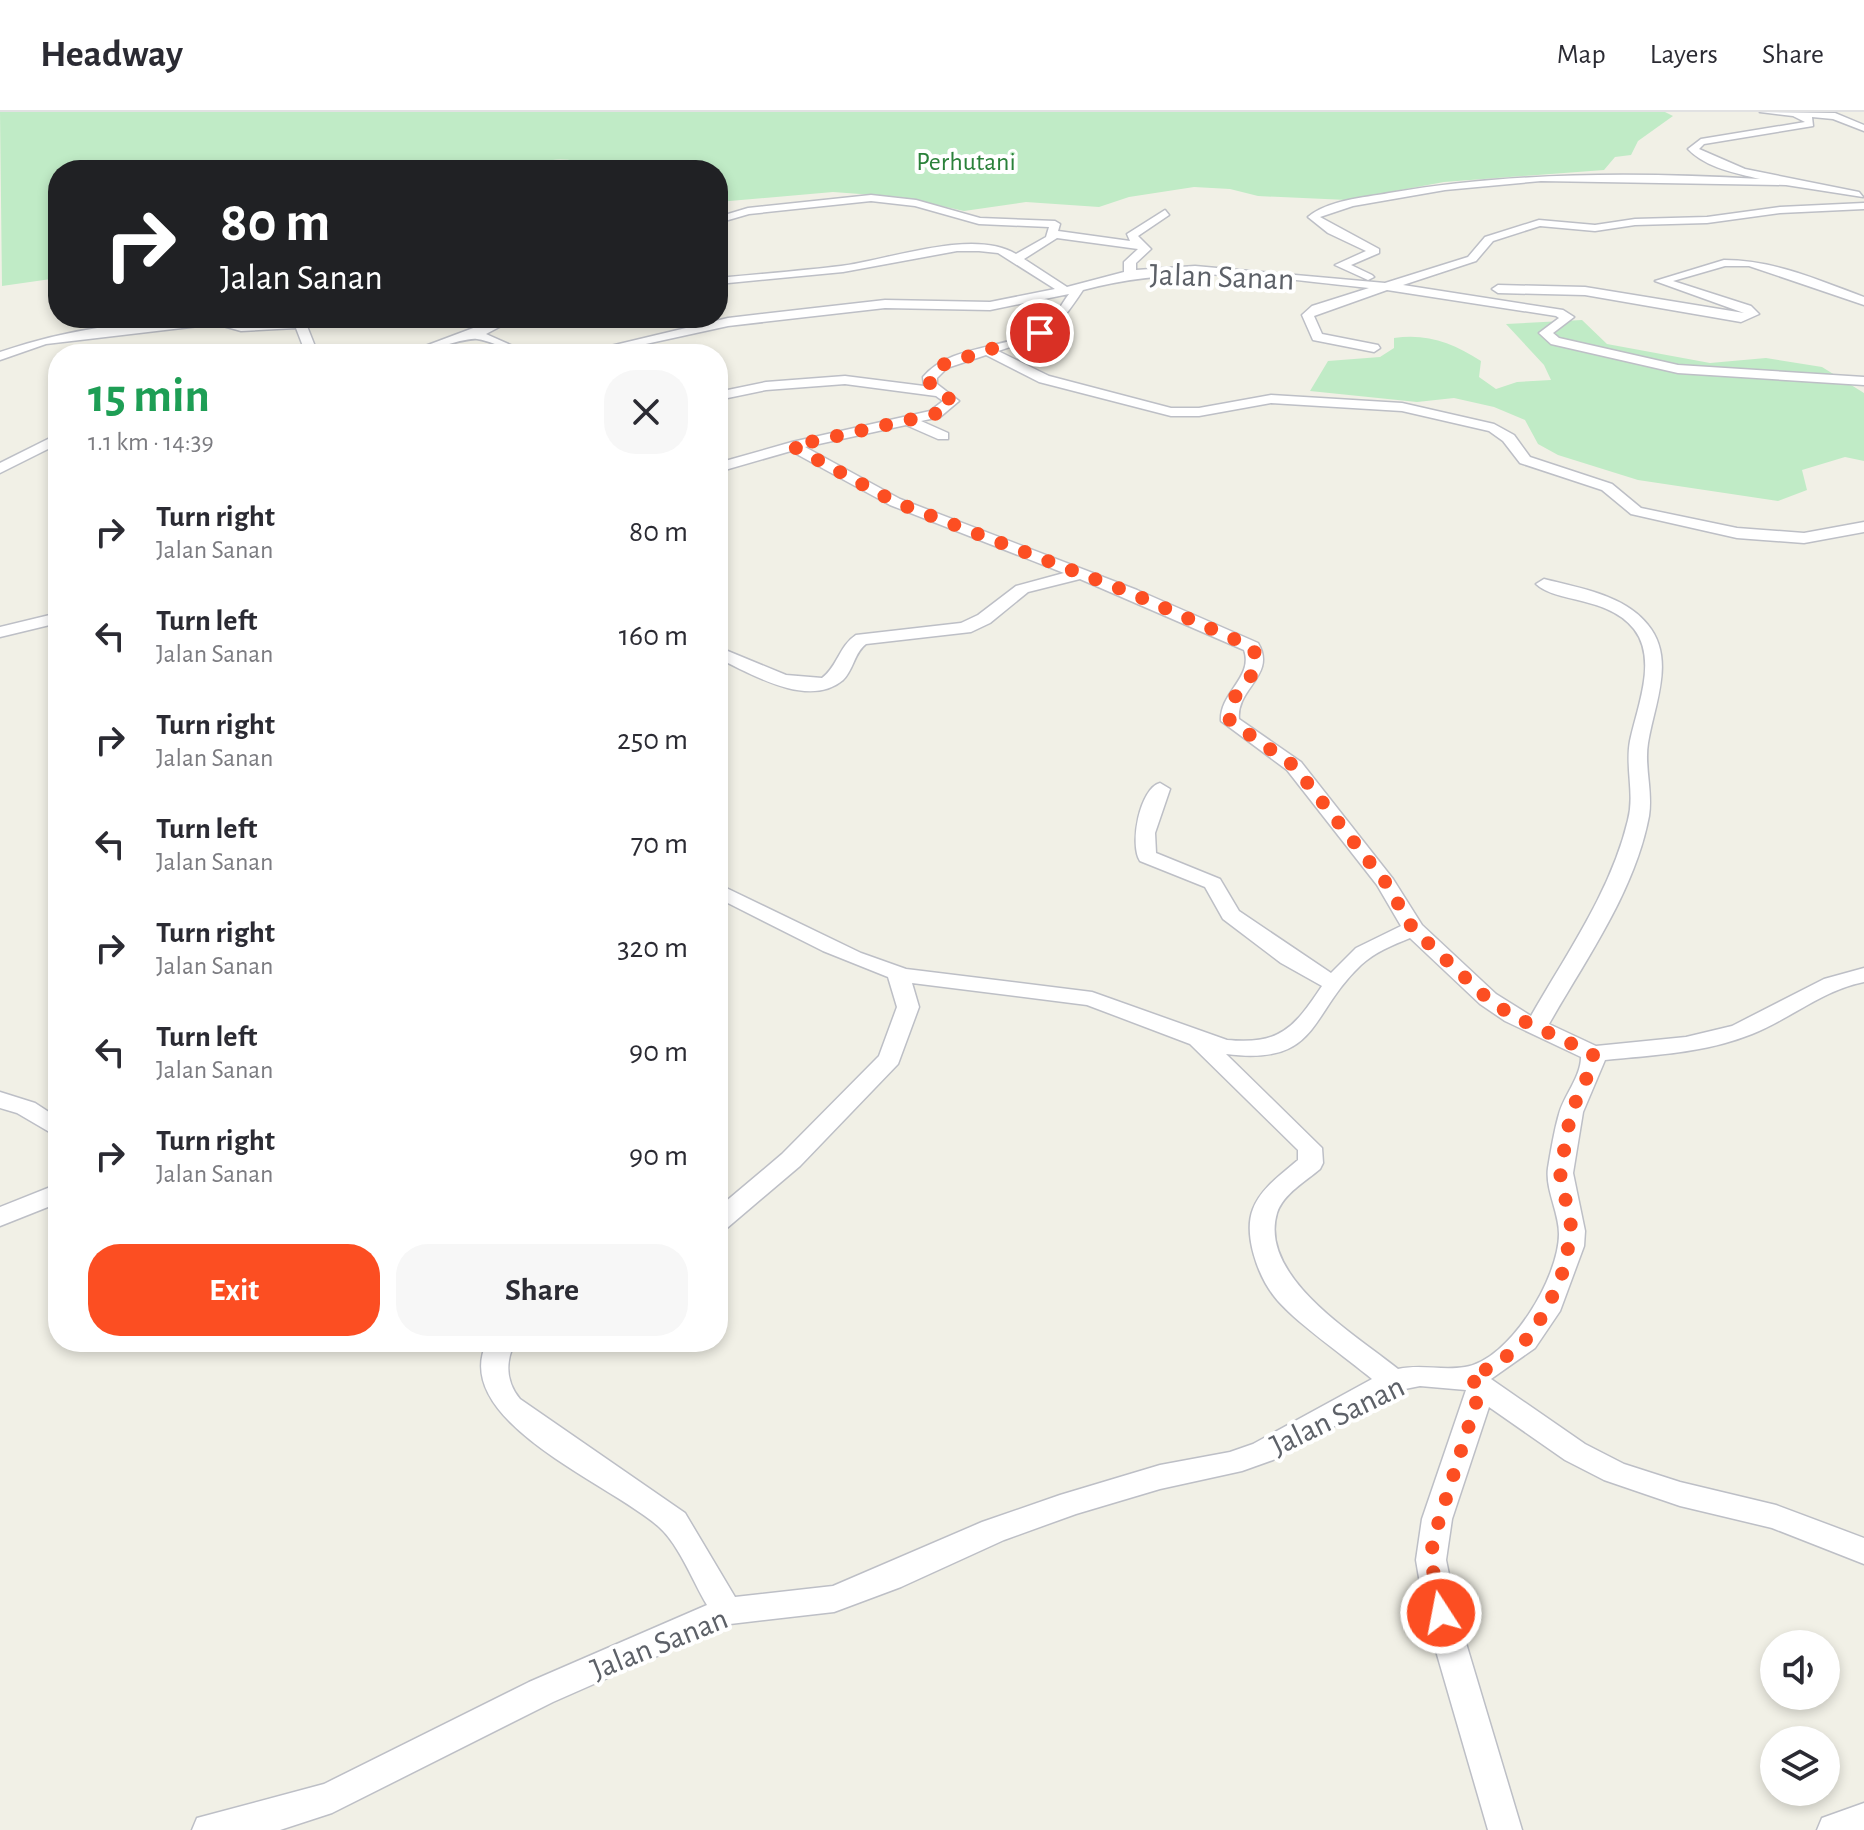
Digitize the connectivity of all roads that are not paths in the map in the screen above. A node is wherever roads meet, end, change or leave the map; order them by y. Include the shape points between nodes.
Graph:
1 (1765, 112) edge
2 (1815, 114) edge
3 (1797, 115) junction
4 (1864, 128) edge
5 (1782, 183) junction
6 (1864, 196) edge
7 (1864, 206) edge
8 (1165, 213) dead end
9 (728, 217) edge
10 (1054, 234) junction
11 (1142, 246) junction
12 (1016, 259) junction
13 (1425, 273) junction
14 (1130, 274) junction
15 (728, 280) edge
16 (1458, 280) dead end
17 (1386, 286) junction
18 (1484, 286) dead end
19 (1073, 290) junction
20 (1864, 301) edge
21 (728, 322) edge
22 (78, 328) edge
23 (128, 328) edge
24 (489, 328) edge
25 (701, 328) edge
26 (476, 334) junction
27 (44, 341) junction
28 (443, 344) edge
29 (500, 344) edge
30 (628, 344) edge
31 (1374, 348) dead end
32 (988, 351) junction
33 (0, 356) edge
34 (1864, 381) edge
35 (938, 392) junction
36 (728, 394) edge
37 (907, 420) junction
38 (943, 436) dead end
39 (48, 443) edge
40 (792, 446) junction
41 (728, 463) edge
42 (0, 469) edge
43 (1864, 527) edge
44 (1079, 574) junction
45 (1544, 584) dead end
46 (48, 620) edge
47 (0, 632) edge
48 (728, 656) edge
49 (1160, 789) dead end
50 (728, 895) edge
51 (1413, 929) junction
52 (898, 974) junction
53 (1864, 975) edge
54 (1334, 984) junction
55 (1536, 1027) junction
56 (1193, 1035) junction
57 (1593, 1054) junction
58 (0, 1100) edge
59 (48, 1122) edge
60 (48, 1197) edge
61 (728, 1214) edge
62 (0, 1217) edge
63 (498, 1352) edge
64 (1393, 1381) junction
65 (1475, 1383) junction
66 (1864, 1551) edge
67 (727, 1611) junction
68 (1864, 1819) edge
69 (209, 1830) edge
70 (1505, 1830) edge
71 (1834, 1830) edge

1 - 3 street
2 - 3 street
2 - 4 street
3 - 5 street via 1810,124 1701,142 1693,149 1708,163
5 - 6 street
5 - 17 street via 1617,174 1467,182 1355,203 1313,217 1375,251 1341,267
7 - 13 street via 1595,228 1530,224 1489,239 1472,259
8 - 11 street via 1131,236
9 - 10 street via 871,198 916,203 979,221 1044,221 1055,224
10 - 11 street
10 - 12 street via 1044,246
11 - 14 street via 1145,249 1130,262
12 - 15 street via 1001,250 957,248 843,269
12 - 19 street
13 - 16 street
13 - 17 street
14 - 17 street, Jalan Sanan via 1209,269
14 - 19 street, Jalan Sanan
17 - 31 street via 1316,309 1307,318 1317,337
17 - 34 street, Jalan Sanan via 1566,315 1546,336 1678,369
18 - 20 street via 1585,291 1741,318 1751,311 1661,281 1735,263 1780,270
19 - 21 street, Jalan Sanan via 990,306 885,304
19 - 32 street via 1055,323
22 - 27 street
23 - 27 street
24 - 26 street
25 - 30 street, Jalan Sanan
26 - 28 street
26 - 29 street
27 - 33 street
32 - 35 street via 942,365 930,377
32 - 43 street via 1044,379 1171,412 1287,399 1386,404 1483,425 1509,438 1525,460 1607,487 1636,511 1737,533 1804,538
35 - 36 street via 845,380
35 - 37 street via 952,401 935,414
37 - 38 street
37 - 40 street
39 - 42 street
40 - 41 street
40 - 44 street via 895,502
44 - 48 street via 1013,593 965,628 862,639 851,646 838,676 823,685 781,679
44 - 51 street via 1252,647 1257,667 1230,705 1230,721 1294,766 1386,883
45 - 55 street via 1595,600 1634,620 1653,649 1654,664 1638,747 1638,821 1617,877
46 - 47 street
49 - 54 street via 1144,837 1147,857 1213,883 1230,915
50 - 52 street
51 - 54 street via 1368,949
51 - 55 street via 1488,999
52 - 56 street via 1082,996
52 - 61 street via 908,1007 890,1059 791,1160
53 - 57 street via 1725,1036
54 - 56 street via 1308,1022 1273,1046 1251,1049
55 - 57 street
56 - 64 street via 1310,1148 1311,1163 1277,1192 1265,1210 1262,1230 1284,1291
57 - 65 street via 1571,1112 1560,1173 1572,1231 1562,1274 1525,1341
58 - 59 street
60 - 62 street
63 - 67 street via 495,1382 510,1409 674,1522
64 - 65 street, Jalan Sanan via 1420,1375
64 - 67 street, Jalan Sanan via 1287,1440 1232,1463 1071,1503 834,1599
65 - 66 street via 1575,1452 1614,1472 1776,1517
65 - 70 street via 1437,1519 1431,1560 1441,1613
67 - 69 street, Jalan Sanan via 541,1692 332,1797
68 - 71 street

